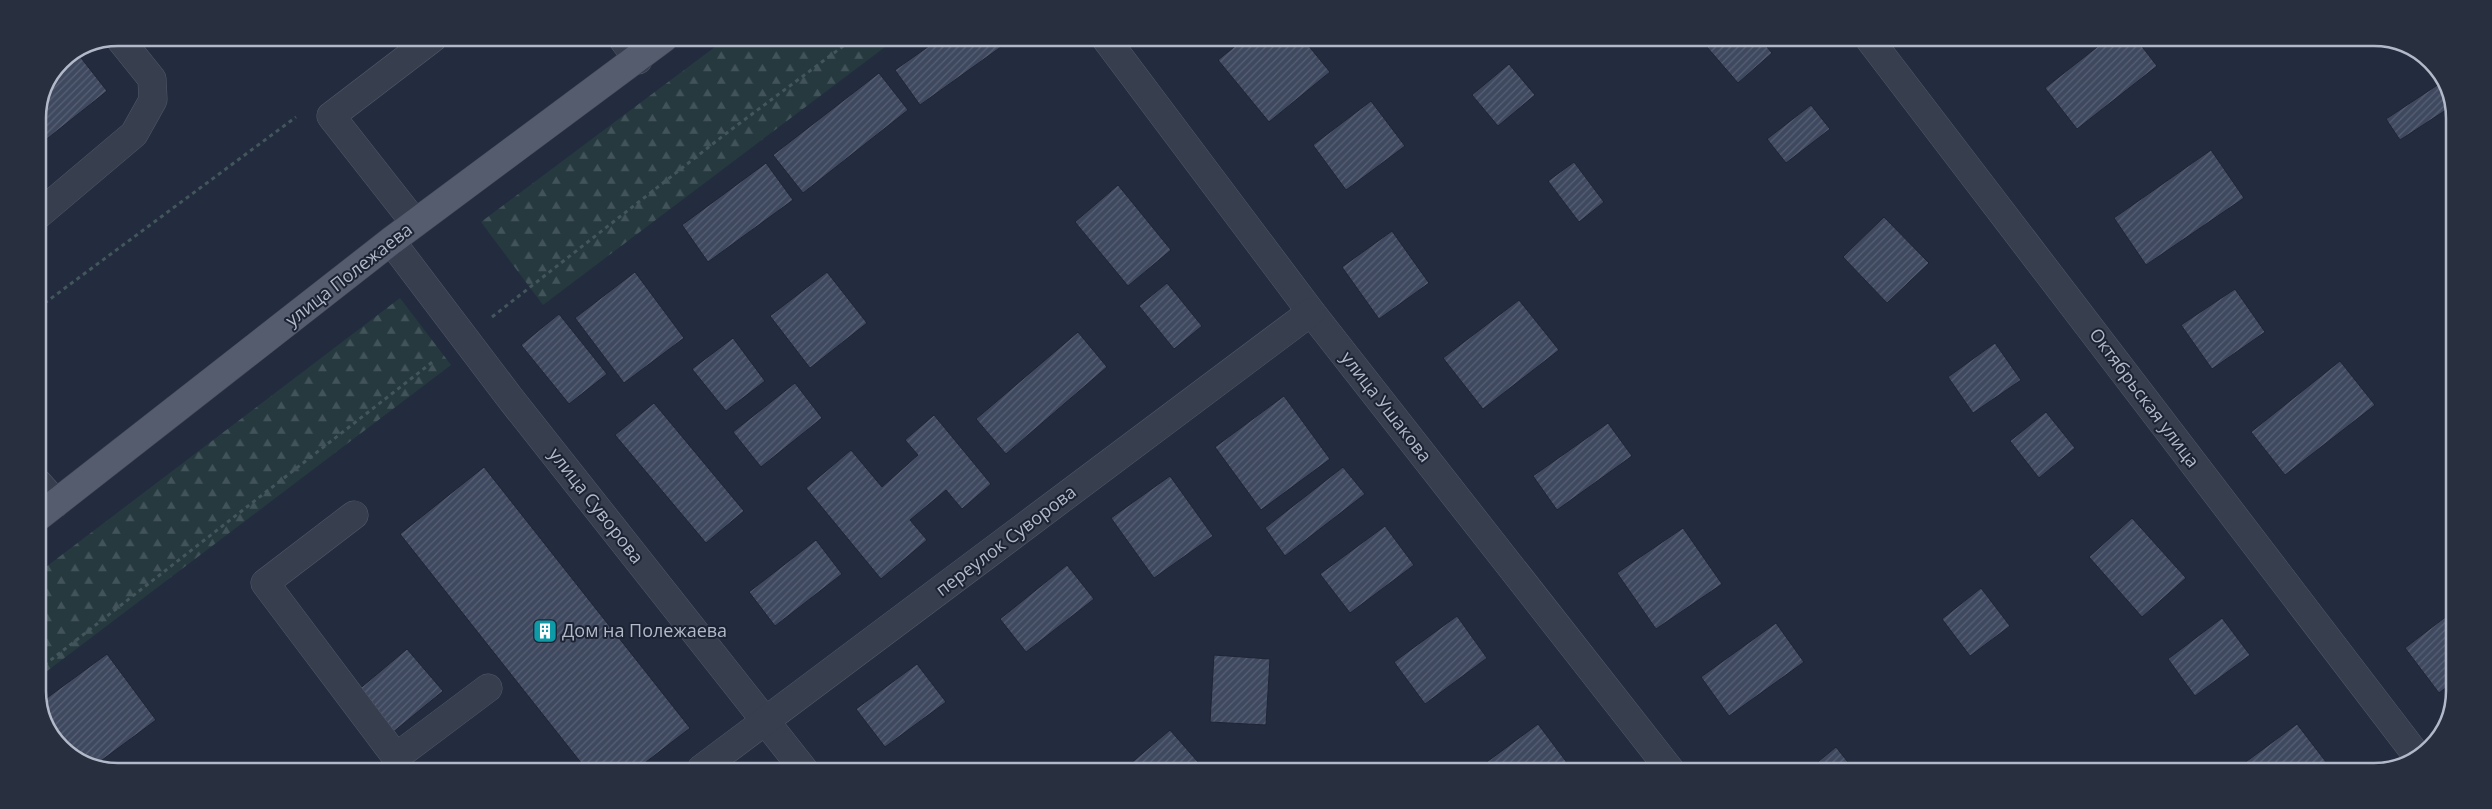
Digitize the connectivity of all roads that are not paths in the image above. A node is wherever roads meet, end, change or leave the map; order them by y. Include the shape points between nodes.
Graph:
1 (125, 46) edge
2 (423, 46) edge
3 (628, 46) edge
4 (655, 46) edge
5 (1111, 46) edge
6 (1875, 46) edge
7 (638, 60) junction
8 (46, 208) edge
9 (415, 223) junction
10 (391, 241) junction
11 (1311, 312) junction
12 (47, 510) edge
13 (354, 515) dead end
14 (488, 688) dead end
15 (766, 721) junction
16 (2413, 751) edge
17 (709, 763) edge
18 (799, 763) edge
19 (1665, 763) edge

1 - 8 street via 152,79 153,100 134,134
2 - 9 street via 331,116
3 - 7 street
4 - 7 main road, улица Полежаева
5 - 11 street, улица Ушакова
6 - 16 street, Октябрьская улица
7 - 9 main road, улица Полежаева
9 - 10 main road, улица Полежаева
10 - 12 main road, улица Полежаева
10 - 15 street, улица Суворова via 510,398
11 - 15 street, переулок Суворова
11 - 19 street, улица Ушакова
13 - 14 street via 265,583 396,757
15 - 17 street, переулок Суворова
15 - 18 street, улица Суворова

